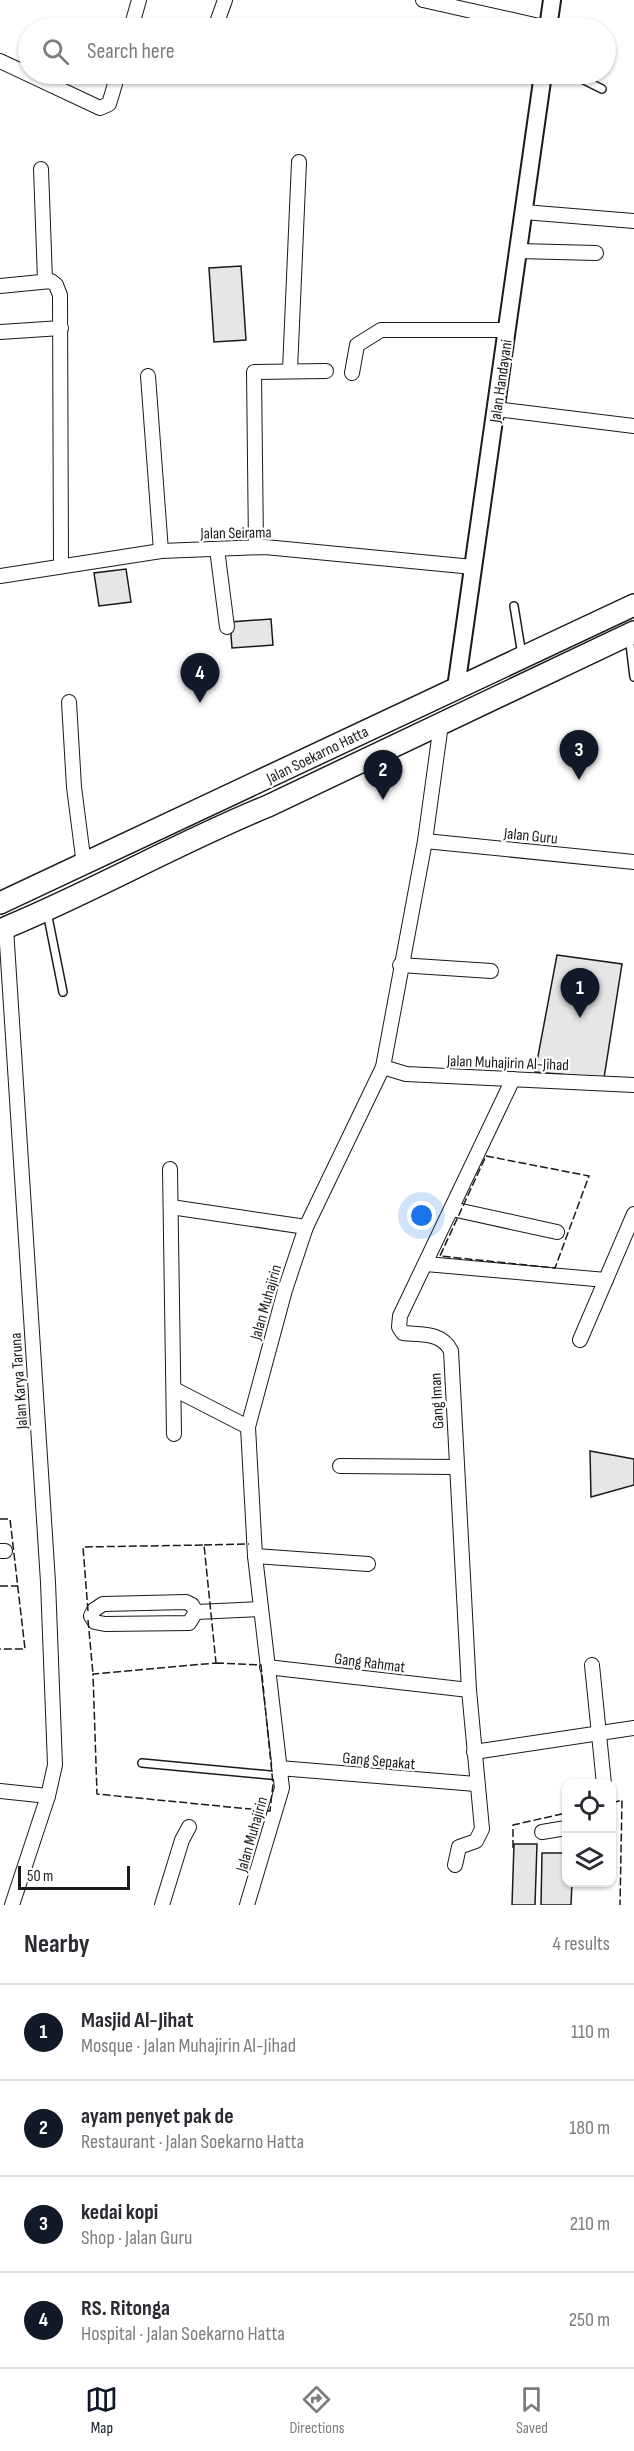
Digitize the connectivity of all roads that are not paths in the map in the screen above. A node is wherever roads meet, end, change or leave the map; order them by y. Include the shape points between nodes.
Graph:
1 (139, 0) edge
2 (225, 0) edge
3 (423, 0) edge
4 (552, 0) edge
5 (134, 18) edge
6 (219, 18) edge
7 (503, 18) edge
8 (549, 18) edge
9 (0, 61) edge
10 (18, 69) edge
11 (49, 84) edge
12 (115, 84) edge
13 (542, 84) edge
14 (592, 84) edge
15 (602, 89) dead end
16 (299, 162) dead end
17 (41, 169) dead end
18 (524, 212) junction
19 (634, 221) edge
20 (518, 251) junction
21 (596, 254) dead end
22 (45, 280) junction
23 (0, 286) edge
24 (61, 328) junction
25 (507, 330) junction
26 (0, 332) edge
27 (290, 370) junction
28 (326, 371) dead end
29 (352, 373) dead end
30 (148, 376) dead end
31 (496, 409) junction
32 (634, 426) edge
33 (256, 547) junction
34 (217, 549) junction
35 (161, 550) junction
36 (61, 565) junction
37 (473, 567) junction
38 (0, 576) edge
39 (634, 605) edge
40 (514, 606) dead end
41 (227, 627) dead end
42 (632, 633) edge
43 (522, 657) junction
44 (634, 677) edge
45 (456, 688) junction
46 (69, 702) dead end
47 (441, 724) junction
48 (425, 841) junction
49 (106, 854) junction
50 (634, 862) edge
51 (84, 865) junction
52 (117, 878) junction
53 (0, 903) edge
54 (46, 909) junction
55 (3, 929) edge
56 (400, 965) junction
57 (491, 971) dead end
58 (63, 992) dead end
59 (383, 1067) junction
60 (513, 1079) junction
61 (634, 1085) edge
62 (170, 1169) dead end
63 (171, 1207) junction
64 (452, 1209) junction
65 (634, 1214) edge
66 (306, 1227) junction
67 (557, 1232) dead end
68 (426, 1264) junction
69 (606, 1280) junction
70 (580, 1340) dead end
71 (174, 1389) junction
72 (248, 1427) junction
73 (174, 1434) dead end
74 (340, 1466) dead end
75 (456, 1467) junction
76 (255, 1556) junction
77 (368, 1564) dead end
78 (261, 1609) junction
79 (196, 1612) junction
80 (592, 1665) dead end
81 (267, 1666) junction
82 (469, 1690) junction
83 (634, 1728) edge
84 (601, 1733) junction
85 (474, 1752) junction
86 (142, 1763) dead end
87 (280, 1772) junction
88 (604, 1779) edge
89 (476, 1784) junction
90 (0, 1791) edge
91 (48, 1796) junction
92 (189, 1827) dead end
93 (562, 1829) edge
94 (542, 1832) dead end
95 (455, 1865) dead end
96 (12, 1905) edge
97 (162, 1905) edge
98 (247, 1905) edge

1 - 5 street
2 - 6 street
3 - 7 street
4 - 8 street
9 - 10 street
11 - 12 street via 100,108 109,104
13 - 18 street, Jalan Handayani
14 - 15 lane
16 - 27 street
17 - 22 street
18 - 19 street
18 - 20 street, Jalan Handayani
20 - 21 street
20 - 25 street, Jalan Handayani
22 - 23 street
22 - 24 street via 56,285 60,295
24 - 26 street
24 - 36 street
25 - 29 street via 381,330 357,345
25 - 31 street, Jalan Handayani
27 - 28 street
27 - 33 street via 256,369 253,375
30 - 35 street
31 - 32 street
31 - 37 street, Jalan Handayani
33 - 34 street, Jalan Seirama
33 - 37 street, Jalan Seirama
34 - 35 street, Jalan Seirama
34 - 41 street
35 - 36 street, Jalan Seirama
36 - 38 street, Jalan Seirama
37 - 45 street, Jalan Handayani
39 - 43 main road, Jalan Soekarno Hatta
40 - 43 lane
42 - 44 lane
42 - 47 main road, Jalan Soekarno Hatta
43 - 45 main road, Jalan Soekarno Hatta
45 - 49 main road, Jalan Soekarno Hatta
46 - 51 street
47 - 48 street, Jalan Muhajirin
47 - 52 main road, Jalan Soekarno Hatta via 213,828
48 - 50 street, Jalan Guru
48 - 56 street, Jalan Muhajirin
49 - 51 main road, Jalan Soekarno Hatta
49 - 52 main road
51 - 53 main road, Jalan Soekarno Hatta
52 - 54 main road, Jalan Soekarno Hatta
54 - 55 main road, Jalan Soekarno Hatta
54 - 58 lane
55 - 91 street, Jalan Karya Taruna via 48,1582 55,1765
56 - 57 street
56 - 59 street, Jalan Muhajirin
59 - 60 street, Jalan Muhajirin Al-Jihad via 406,1074
59 - 66 street, Jalan Muhajirin
60 - 61 street, Jalan Muhajirin Al-Jihad
60 - 64 street, Gang Iman
62 - 63 street
63 - 66 street
63 - 71 street
64 - 67 street
64 - 68 street, Gang Iman
65 - 69 street
66 - 72 street, Jalan Muhajirin
68 - 69 street
68 - 75 street, Gang Iman via 400,1316 399,1327 403,1333 438,1337 446,1341 451,1351
69 - 70 street
71 - 72 street
71 - 73 street
72 - 76 street, Jalan Muhajirin
74 - 75 street
75 - 82 street, Gang Iman
76 - 77 street
76 - 78 street, Jalan Muhajirin
78 - 79 street
78 - 81 street, Jalan Muhajirin
79 - 79 street via 189,1623 105,1624 95,1622 91,1616 103,1604 186,1602
80 - 84 street
81 - 82 street, Gang Rahmat
81 - 87 street, Jalan Muhajirin
82 - 85 street, Gang Iman
83 - 84 street
84 - 85 street
84 - 88 street
85 - 89 street, Gang Iman
86 - 87 lane
87 - 89 street, Gang Sepakat
87 - 98 street, Jalan Muhajirin via 282,1788
89 - 95 street, Gang Iman via 481,1836 459,1847
90 - 91 street
91 - 96 street, Jalan Karya Taruna
92 - 97 street
93 - 94 street

